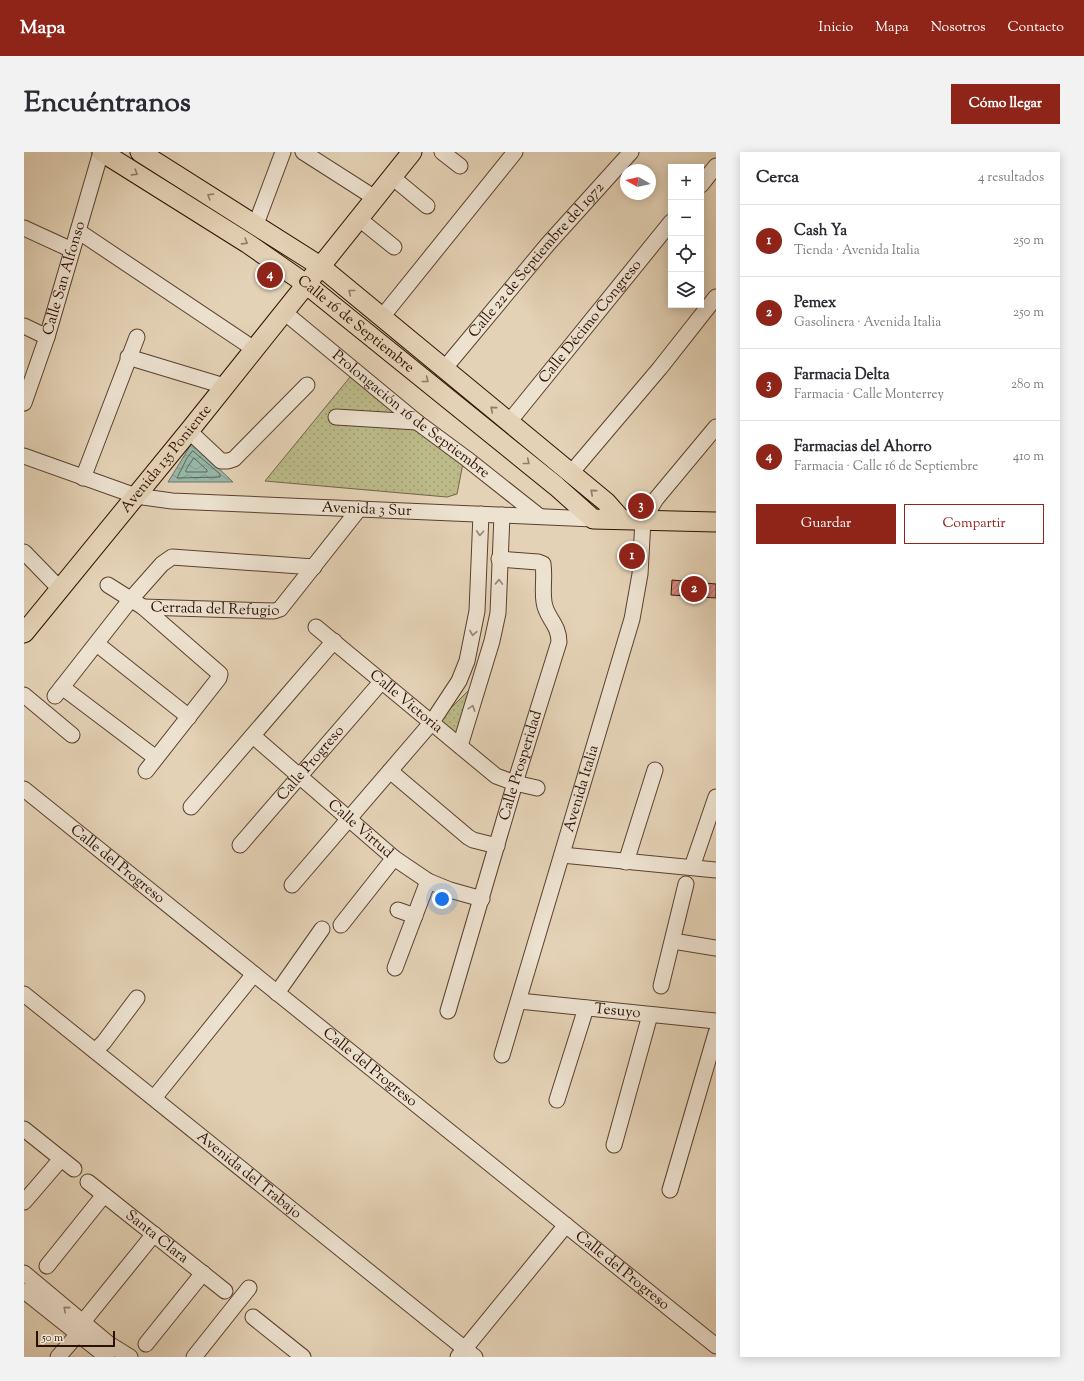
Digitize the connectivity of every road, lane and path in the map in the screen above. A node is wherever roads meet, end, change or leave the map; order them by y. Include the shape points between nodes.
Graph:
1 (101, 152) edge
2 (140, 152) edge
3 (283, 152) edge
4 (303, 152) edge
5 (412, 152) edge
6 (442, 152) edge
7 (515, 152) edge
8 (630, 152) edge
9 (460, 166) dead end
10 (716, 166) edge
11 (392, 177) junction
12 (704, 181) edge
13 (375, 198) junction
14 (427, 206) dead end
15 (358, 218) junction
16 (256, 224) junction
17 (668, 226) edge
18 (24, 228) edge
19 (78, 231) junction
20 (394, 247) dead end
21 (72, 250) junction
22 (320, 266) junction
23 (306, 284) junction
24 (716, 297) edge
25 (284, 312) junction
26 (382, 317) junction
27 (24, 326) edge
28 (47, 337) junction
29 (137, 337) dead end
30 (254, 349) junction
31 (128, 357) junction
32 (444, 369) junction
33 (307, 385) dead end
34 (224, 386) junction
35 (24, 403) edge
36 (336, 417) dead end
37 (417, 422) junction
38 (509, 422) junction
39 (716, 427) edge
40 (189, 431) junction
41 (24, 456) edge
42 (571, 473) junction
43 (83, 478) junction
44 (136, 496) junction
45 (359, 509) junction
46 (481, 514) junction
47 (502, 515) junction
48 (539, 516) junction
49 (593, 519) junction
50 (621, 519) junction
51 (643, 520) junction
52 (716, 522) edge
53 (24, 552) edge
54 (499, 559) junction
55 (314, 567) junction
56 (108, 585) dead end
57 (60, 589) junction
58 (137, 603) junction
59 (316, 626) dead end
60 (24, 633) edge
61 (334, 641) junction
62 (97, 644) junction
63 (382, 681) junction
64 (459, 681) junction
65 (479, 686) junction
66 (24, 695) edge
67 (189, 717) junction
68 (432, 722) junction
69 (72, 735) dead end
70 (252, 736) junction
71 (460, 746) junction
72 (156, 758) junction
73 (655, 770) dead end
74 (146, 771) dead end
75 (390, 771) junction
76 (299, 777) junction
77 (515, 783) junction
78 (537, 788) dead end
79 (24, 789) edge
80 (716, 797) edge
81 (191, 807) dead end
82 (348, 819) junction
83 (240, 845) dead end
84 (497, 846) junction
85 (562, 855) junction
86 (394, 858) junction
87 (626, 862) junction
88 (692, 867) junction
89 (716, 870) edge
90 (428, 881) junction
91 (686, 884) dead end
92 (292, 885) dead end
93 (482, 899) junction
94 (398, 910) dead end
95 (415, 916) junction
96 (341, 924) dead end
97 (322, 929) dead end
98 (673, 941) junction
99 (716, 948) edge
100 (395, 968) dead end
101 (254, 974) junction
102 (661, 986) dead end
103 (277, 993) junction
104 (24, 994) edge
105 (137, 998) dead end
106 (519, 1001) junction
107 (586, 1008) junction
108 (448, 1012) dead end
109 (650, 1015) junction
110 (716, 1021) edge
111 (716, 1033) edge
112 (95, 1051) junction
113 (502, 1055) dead end
114 (154, 1098) junction
115 (557, 1100) dead end
116 (24, 1129) edge
117 (614, 1145) dead end
118 (61, 1158) junction
119 (74, 1169) dead end
120 (88, 1182) dead end
121 (670, 1190) dead end
122 (104, 1195) junction
123 (24, 1202) edge
124 (566, 1225) junction
125 (154, 1234) junction
126 (47, 1266) dead end
127 (24, 1273) edge
128 (203, 1273) junction
129 (249, 1288) dead end
130 (24, 1291) edge
131 (225, 1291) dead end
132 (253, 1317) dead end
133 (80, 1329) junction
134 (146, 1344) dead end
135 (716, 1346) edge
136 (287, 1352) edge
137 (466, 1354) edge
138 (58, 1357) edge
139 (107, 1357) edge
140 (130, 1357) edge
141 (194, 1357) edge
142 (303, 1357) edge

1 - 19 street, Calle San Alfonso
1 -> 23 main road, Calle 16 de Septiembre
16 -> 2 main road, Calle 16 de Septiembre
3 - 16 street
4 - 13 street
5 - 11 main road, Avenida 135 Poniente
6 - 9 street
7 - 26 street
8 - 32 street, Calle 22 de Septiembre del 1972 via 548,244
10 - 12 street
11 - 13 main road, Avenida 135 Poniente
11 - 14 street
13 - 15 main road, Avenida 135 Poniente
15 - 20 street
15 - 22 main road, Avenida 135 Poniente
16 - 22 main road, Calle 16 de Septiembre
17 - 38 street, Calle Décimo Congreso
18 - 21 street
19 - 21 street, Calle San Alfonso
19 - 30 street
21 - 28 street, Calle San Alfonso
22 - 23 main road, Avenida 135 Poniente
26 -> 22 main road, Calle 16 de Septiembre
23 - 25 main road, Avenida 135 Poniente
23 -> 49 main road, Calle 16 de Septiembre via 550,481
24 - 42 street
25 - 30 main road, Avenida 135 Poniente
25 - 37 street, Prolongación 16 de Septiembre
26 - 32 main road, Calle 16 de Septiembre
27 - 28 street
28 - 35 street, Calle San Alfonso
29 - 31 street
30 - 34 main road, Avenida 135 Poniente
31 - 34 street
31 - 43 street
38 -> 32 main road, Calle 16 de Septiembre
33 - 40 street via 234,459 220,460
34 - 40 main road, Avenida 135 Poniente
36 - 37 street
37 - 48 street, Prolongación 16 de Septiembre
38 - 42 main road, Calle 16 de Septiembre
39 - 51 street via 656,499
40 - 44 main road, Avenida 135 Poniente
41 - 43 street, Avenida 3 Sur
50 -> 42 main road, Calle 16 de Septiembre via 606,502
43 - 44 street, Avenida 3 Sur
44 - 45 street, Avenida 3 Sur via 172,501
44 - 57 main road, Avenida 135 Poniente
45 - 46 street, Avenida 3 Sur
45 - 55 street, Cerrada del Refugio
46 - 47 street, Avenida 3 Sur
46 -> 64 street via 477,611 467,661
47 - 48 street, Avenida 3 Sur
47 - 54 street
48 - 49 street, Avenida 3 Sur
49 - 50 main road, Avenida 3 Sur
50 - 51 main road, Avenida 3 Sur
51 - 52 main road, Avenida 3 Sur
51 - 85 street, Avenida Italia via 640,574 632,619
53 - 57 street
65 -> 54 street via 498,612
54 - 77 street, Calle Prosperidad via 543,564 544,601 548,615 559,634
55 - 58 street, Cerrada del Refugio via 285,605 274,611
55 - 58 street via 172,557 162,564
56 - 58 street
57 - 60 main road, Avenida 135 Poniente
58 - 62 street
58 - 67 street via 220,674
59 - 61 street, Calle Victoria
61 - 63 street, Calle Victoria
61 - 70 street
62 - 67 street
62 - 72 street via 59,691
63 - 68 street, Calle Victoria
63 - 76 street, Calle Progreso
64 - 65 street
64 - 68 street
71 -> 65 street
66 - 69 street
67 - 72 street
68 - 71 street, Calle Victoria
68 - 75 street
70 - 76 street, Calle Virtud
70 - 81 street
71 - 77 street, Calle Victoria via 496,776
72 - 74 street
73 - 87 street
75 - 82 street
75 - 84 street via 468,837
76 - 82 street, Calle Virtud
76 - 83 street, Calle Progreso
77 - 78 street
77 - 84 street, Calle Prosperidad
79 - 101 street, Calle del Progreso
80 - 88 street
82 - 86 street, Calle Virtud
82 - 92 street
84 - 93 street, Calle Prosperidad
85 - 87 street
85 - 106 street, Avenida Italia
86 - 90 street, Calle Virtud
86 - 96 street
87 - 88 street
88 - 89 street
90 - 93 street, Calle Virtud
90 - 95 street
91 - 98 street
93 - 108 street, Calle Prosperidad
94 - 95 street
95 - 100 street
97 - 103 street
98 - 99 street
98 - 102 street
101 - 103 street, Calle del Progreso
101 - 114 street
103 - 124 street, Calle del Progreso
104 - 112 street, Avenida del Trabajo
105 - 112 street
106 - 107 street, Tesuyo
106 - 113 street, Avenida Italia
107 - 109 street, Tesuyo
107 - 115 street
109 - 110 street, Tesuyo
109 - 117 street
111 - 121 street
112 - 114 street, Avenida del Trabajo
114 - 137 street, Avenida del Trabajo
116 - 118 street
118 - 119 street
118 - 123 street
120 - 122 street, Santa Clara
122 - 125 street, Santa Clara
122 - 126 street
124 - 135 street, Calle del Progreso
124 - 137 street
125 - 128 street, Santa Clara
125 - 133 street
133 -> 127 street
128 - 131 street, Santa Clara
128 - 134 street
129 - 141 street
130 - 133 street
132 - 136 street
133 - 138 street
133 - 139 street
133 - 140 street
136 - 142 street

